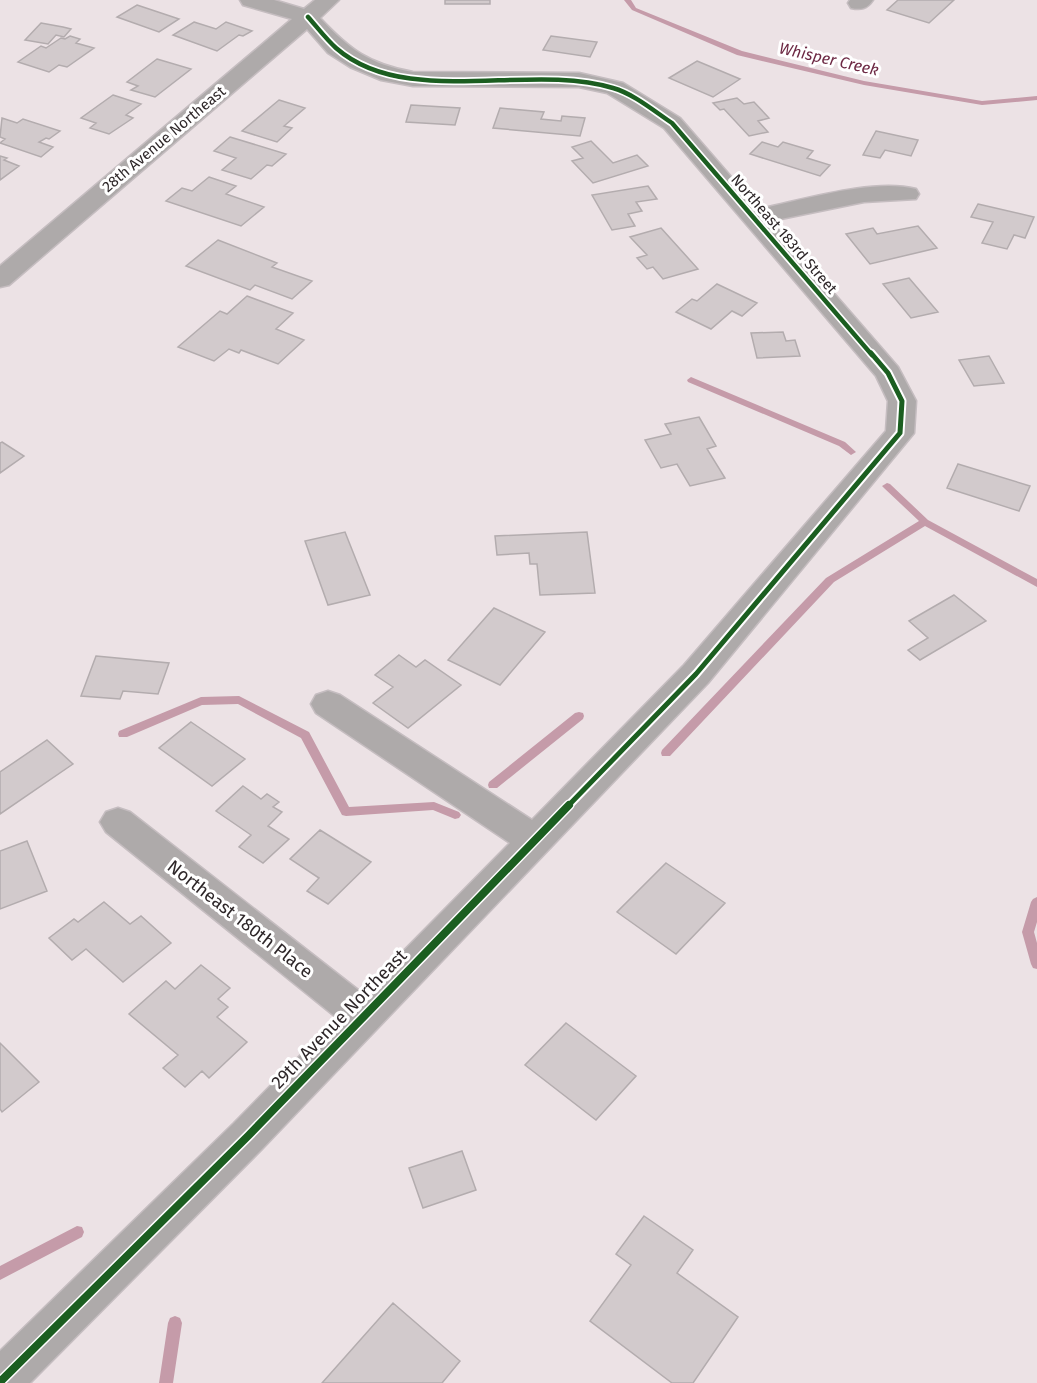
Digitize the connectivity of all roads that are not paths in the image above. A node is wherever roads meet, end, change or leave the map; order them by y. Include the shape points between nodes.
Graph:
1 (250, 0) edge
2 (328, 0) edge
3 (308, 17) junction
4 (907, 194) dead end
5 (755, 217) junction
6 (0, 279) edge
7 (696, 674) joint
8 (328, 704) dead end
9 (118, 822) dead end
10 (535, 841) junction
11 (362, 1016) junction
12 (0, 1382) edge

1 - 3 street
2 - 3 street, 28th Avenue Northeast
3 - 5 street, Northeast 183rd Street via 336,48 381,73 413,79 579,80 615,88 672,123
3 - 6 street, 28th Avenue Northeast
4 - 5 street via 864,195
5 - 7 street, Northeast 183rd Street via 888,373 902,401 900,433
7 - 10 street, 29th Avenue Northeast
8 - 10 street
9 - 11 street, Northeast 180th Place
10 - 11 street, 29th Avenue Northeast
11 - 12 street, 29th Avenue Northeast via 248,1136

